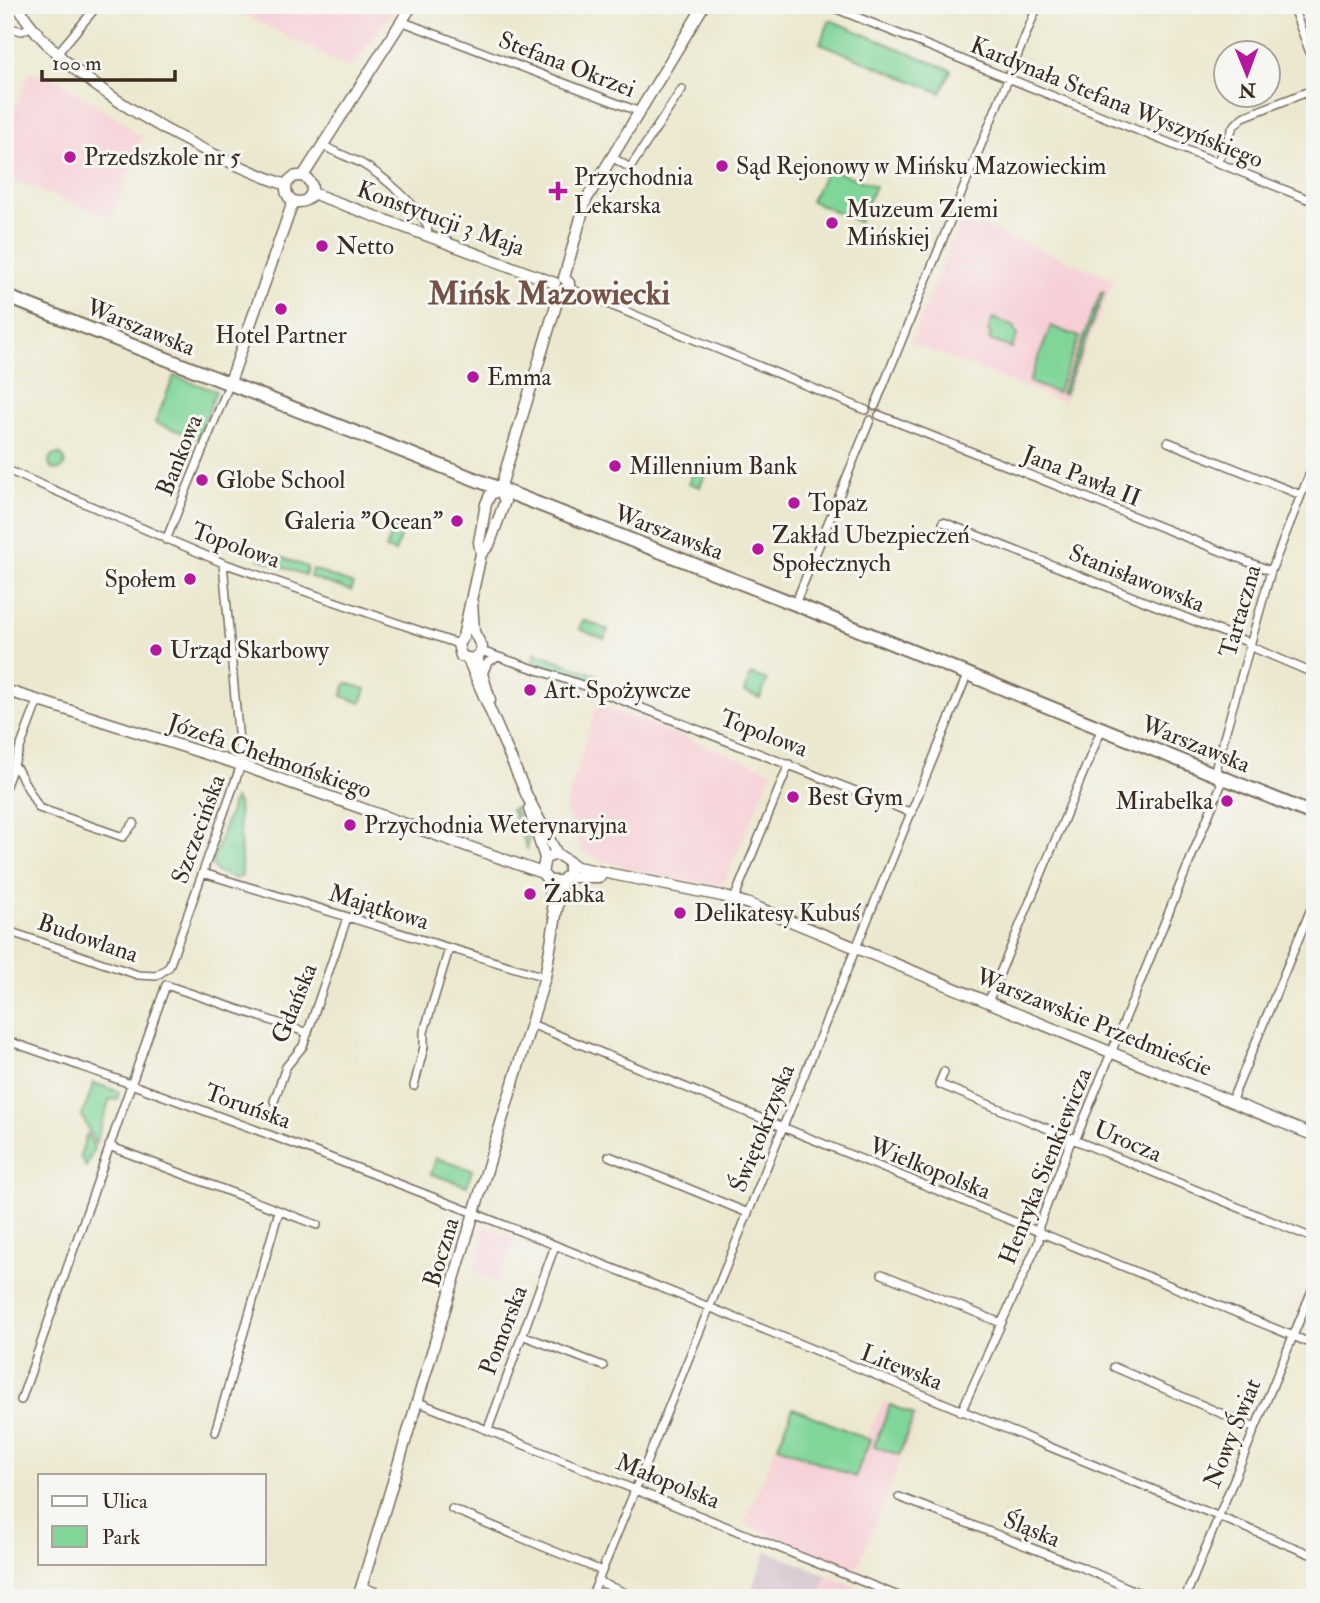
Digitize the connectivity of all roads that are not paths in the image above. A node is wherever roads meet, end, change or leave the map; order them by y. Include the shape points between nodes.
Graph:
1 (17, 5) edge
2 (98, 5) edge
3 (412, 5) edge
4 (704, 5) edge
5 (827, 5) edge
6 (1038, 5) edge
7 (1292, 5) edge
8 (401, 22) junction
9 (32, 26) junction
10 (5, 27) edge
11 (56, 55) junction
12 (1315, 66) edge
13 (1008, 79) junction
14 (681, 89) dead end
15 (1315, 89) edge
16 (640, 112) junction
17 (323, 145) junction
18 (612, 157) junction
19 (1217, 163) junction
20 (303, 176) junction
21 (286, 185) junction
22 (312, 193) junction
23 (293, 202) junction
24 (1315, 202) edge
25 (427, 235) junction
26 (562, 285) junction
27 (5, 296) edge
28 (229, 385) junction
29 (875, 406) junction
30 (866, 410) junction
31 (879, 415) junction
32 (870, 420) junction
33 (1168, 442) dead end
34 (1315, 460) edge
35 (5, 469) edge
36 (1305, 485) junction
37 (500, 489) junction
38 (1315, 490) edge
39 (1301, 495) junction
40 (943, 522) dead end
41 (166, 540) junction
42 (481, 554) junction
43 (223, 563) junction
44 (1271, 571) junction
45 (472, 602) junction
46 (795, 604) junction
47 (477, 637) junction
48 (461, 640) junction
49 (1250, 645) junction
50 (476, 656) junction
51 (498, 657) junction
52 (968, 673) junction
53 (483, 674) junction
54 (1315, 674) edge
55 (5, 690) edge
56 (38, 700) junction
57 (494, 715) junction
58 (1102, 728) junction
59 (789, 764) junction
60 (241, 765) junction
61 (12, 766) junction
62 (1218, 776) junction
63 (5, 788) edge
64 (527, 796) junction
65 (912, 813) junction
66 (1315, 815) edge
67 (134, 822) dead end
68 (557, 854) junction
69 (569, 864) junction
70 (545, 869) junction
71 (202, 873) junction
72 (618, 878) junction
73 (565, 879) junction
74 (734, 899) junction
75 (1315, 899) edge
76 (555, 917) junction
77 (347, 918) junction
78 (5, 930) edge
79 (449, 948) junction
80 (856, 948) junction
81 (160, 975) junction
82 (545, 977) junction
83 (166, 985) junction
84 (988, 1002) junction
85 (531, 1024) junction
86 (308, 1032) junction
87 (5, 1040) edge
88 (1111, 1053) junction
89 (944, 1072) dead end
90 (132, 1083) junction
91 (414, 1086) dead end
92 (274, 1101) dead end
93 (1231, 1102) junction
94 (783, 1128) junction
95 (1315, 1136) edge
96 (1072, 1138) junction
97 (109, 1146) junction
98 (608, 1156) dead end
99 (279, 1211) junction
100 (475, 1213) junction
101 (748, 1213) junction
102 (317, 1225) dead end
103 (1039, 1233) junction
104 (1315, 1239) edge
105 (555, 1245) junction
106 (882, 1274) dead end
107 (1315, 1283) edge
108 (709, 1308) junction
109 (1001, 1323) junction
110 (522, 1335) junction
111 (1293, 1337) junction
112 (1315, 1346) edge
113 (603, 1366) dead end
114 (1114, 1367) dead end
115 (21, 1399) dead end
116 (418, 1402) junction
117 (961, 1412) junction
118 (1255, 1428) junction
119 (488, 1429) junction
120 (215, 1432) dead end
121 (635, 1489) junction
122 (899, 1497) dead end
123 (452, 1509) dead end
124 (1219, 1517) junction
125 (1315, 1556) edge
126 (601, 1571) junction
127 (597, 1581) junction
128 (362, 1587) junction
129 (888, 1595) edge
130 (358, 1598) edge
131 (390, 1598) edge
132 (591, 1598) edge
133 (638, 1598) edge
134 (903, 1598) edge
135 (1151, 1598) edge
136 (1185, 1598) edge

1 - 9 street
2 - 11 street
3 - 8 street
4 - 16 street
5 - 13 street, Kardynała Stefana Wyszyńskiego
6 - 13 street
7 - 12 street
8 - 16 street, Stefana Okrzei
8 - 17 street
9 - 10 street via 22,31
9 - 11 street
11 - 21 street via 180,138
13 - 19 street, Kardynała Stefana Wyszyńskiego
13 - 29 street
14 - 18 street via 630,168
15 - 19 street via 1243,117 1233,127
16 - 18 street
17 - 20 street
17 - 25 street via 378,175 420,215 428,226
18 - 26 street via 586,200
19 - 24 street, Kardynała Stefana Wyszyńskiego
20 - 21 street via 291,178
20 - 22 street via 310,181
21 - 23 street
22 - 23 street via 303,202
22 - 25 street, Konstytucji 3 Maja
23 - 28 street
25 - 26 street, Konstytucji 3 Maja
26 - 30 street
26 - 37 street
27 - 28 main road, Warszawska
28 - 37 main road, Warszawska
28 - 41 street, Bankowa
29 - 30 street
29 - 31 street
30 - 32 street
31 - 32 street
31 - 44 street, Jana Pawła II
32 - 46 street
33 - 39 street
34 - 36 street, Tartaczna
35 - 41 street, Topolowa
36 - 38 street
36 - 39 street, Tartaczna
37 - 42 street via 505,500 489,545
37 - 42 street via 486,504
37 - 46 main road, Warszawska
39 - 44 street, Tartaczna
40 - 49 street, Stanisławowska
41 - 43 street, Topolowa
42 - 45 street
43 - 48 street, Topolowa
43 - 60 street, Szczecińska
44 - 49 street, Tartaczna
45 - 47 street
45 - 48 street
46 - 52 main road, Warszawska
47 - 48 street
47 - 50 street via 482,643
48 - 50 street via 459,653
49 - 54 street, Stanisławowska
49 - 62 street, Tartaczna via 1216,766
50 - 51 street, Topolowa
50 - 53 street
50 - 57 street
51 - 53 street via 488,663
51 - 59 street, Topolowa
52 - 58 main road, Warszawska
52 - 65 street, Świętokrzyska
53 - 57 street
55 - 56 street, Józefa Chełmońskiego
56 - 60 street, Józefa Chełmońskiego
56 - 61 street
57 - 64 street
58 - 62 main road, Warszawska
58 - 84 street
59 - 65 street, Topolowa
59 - 74 street
60 - 70 street, Józefa Chełmońskiego via 519,865
60 - 71 street, Szczecińska
61 - 63 street
61 - 67 street via 39,808 123,837
62 - 66 main road, Warszawska
62 - 88 street, Henryka Sienkiewicza via 1221,785
64 - 68 street
64 - 70 street, Boczna
65 - 80 street, Świętokrzyska
68 - 69 street
68 - 70 street
69 - 72 street
69 - 73 street, Boczna
70 - 73 street, Józefa Chełmońskiego
70 - 76 street, Boczna
71 - 77 street, Majątkowa
71 - 81 street, Szczecińska via 175,956
72 - 73 street
72 - 74 street
73 - 76 street, Boczna
74 - 80 street
75 - 93 street
76 - 82 street, Boczna
77 - 79 street, Majątkowa
77 - 86 street, Gdańska
78 - 81 street, Budowlana via 138,975
79 - 82 street, Majątkowa
79 - 91 street via 424,1032
80 - 84 street, Warszawskie Przedmieście
80 - 94 street, Świętokrzyska
81 - 83 street
82 - 85 street, Boczna
83 - 86 street, Budowlana
83 - 90 street
84 - 88 street, Warszawskie Przedmieście
85 - 94 street, Wielkopolska
85 - 100 street, Boczna
86 - 92 street, Gdańska via 286,1067
87 - 90 street, Toruńska
88 - 93 street, Warszawskie Przedmieście
88 - 96 street, Henryka Sienkiewicza via 1077,1136
89 - 96 street, Urocza via 939,1084
90 - 97 street
90 - 100 street, Toruńska
93 - 95 street, Warszawskie Przedmieście
94 - 101 street, Świętokrzyska
94 - 103 street, Wielkopolska
96 - 103 street, Henryka Sienkiewicza
96 - 104 street, Urocza
97 - 99 street
97 - 115 street
98 - 101 street
99 - 102 street
99 - 120 street
100 - 105 street, Litewska
100 - 116 street, Boczna
101 - 108 street, Świętokrzyska
103 - 109 street, Henryka Sienkiewicza
103 - 111 street, Wielkopolska
105 - 108 street, Litewska
105 - 110 street, Pomorska
106 - 109 street
107 - 111 street, Nowy Świat
108 - 117 street, Litewska
108 - 121 street, Świętokrzyska
109 - 117 street, Henryka Sienkiewicza
110 - 113 street
110 - 119 street, Pomorska
111 - 112 street, Wielkopolska
111 - 118 street, Nowy Świat
114 - 118 street
116 - 119 street, Małopolska
116 - 128 street, Boczna
117 - 124 street, Litewska
118 - 124 street, Nowy Świat
119 - 121 street, Małopolska
121 - 126 street, Świętokrzyska
121 - 129 street, Małopolska
122 - 135 street, Śląska
123 - 126 street
124 - 125 street, Litewska
124 - 136 street, Nowy Świat
126 - 127 street, Świętokrzyska
127 - 132 street, Świętokrzyska
127 - 133 street
128 - 130 street, Boczna
128 - 131 street
129 - 134 street, Małopolska

